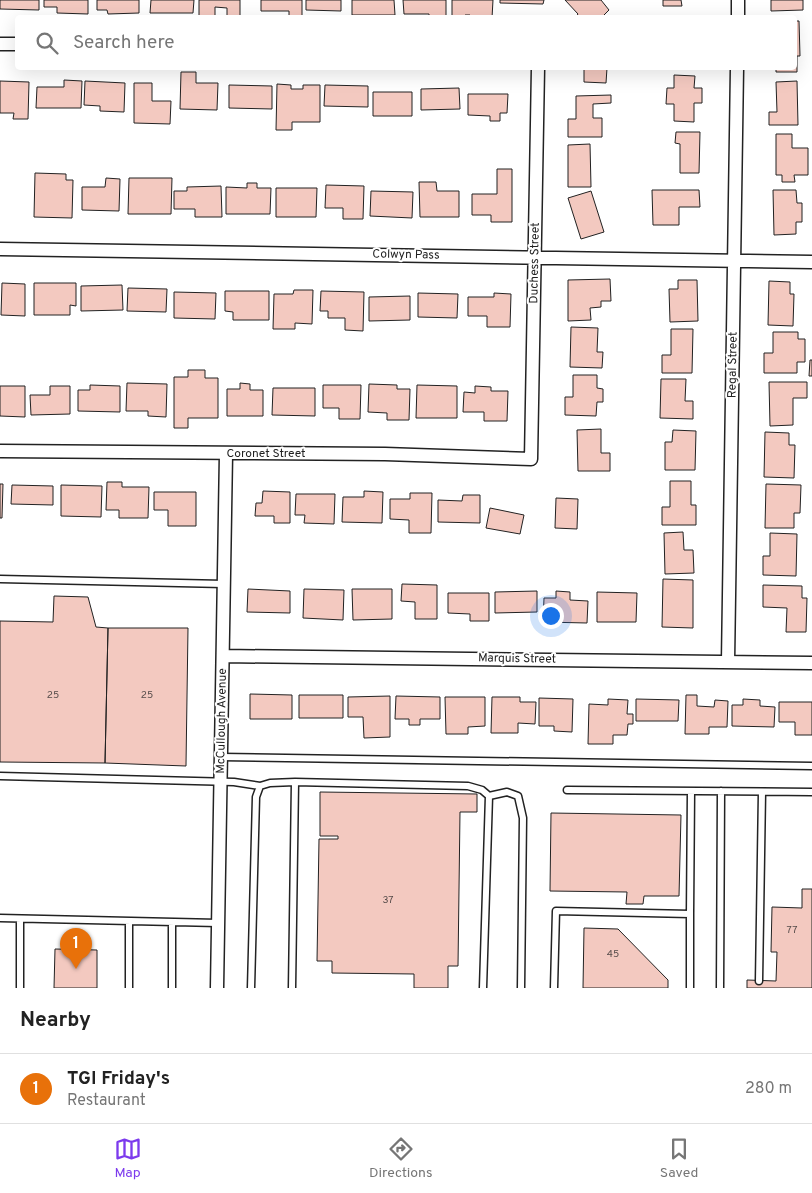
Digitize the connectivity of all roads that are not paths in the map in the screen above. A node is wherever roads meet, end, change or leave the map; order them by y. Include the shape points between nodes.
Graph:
1 (738, 0) edge
2 (738, 15) edge
3 (0, 44) edge
4 (15, 44) edge
5 (538, 70) edge
6 (737, 70) edge
7 (0, 249) edge
8 (535, 256) junction
9 (735, 261) junction
10 (812, 262) edge
11 (0, 450) edge
12 (226, 454) junction
13 (532, 459) joint
14 (0, 579) edge
15 (224, 584) junction
16 (223, 656) junction
17 (728, 662) junction
18 (812, 663) edge
19 (221, 757) junction
20 (812, 766) edge
21 (0, 776) edge
22 (221, 782) junction
23 (295, 782) junction
24 (260, 786) junction
25 (567, 790) dead end
26 (691, 791) junction
27 (721, 791) junction
28 (762, 792) junction
29 (812, 792) edge
30 (489, 796) junction
31 (690, 914) junction
32 (0, 918) edge
33 (20, 919) junction
34 (129, 921) junction
35 (172, 922) junction
36 (218, 923) junction
37 (759, 981) dead end
38 (20, 988) edge
39 (129, 988) edge
40 (172, 988) edge
41 (217, 988) edge
42 (252, 988) edge
43 (292, 988) edge
44 (483, 988) edge
45 (520, 988) edge
46 (554, 988) edge
47 (690, 988) edge
48 (720, 988) edge

1 - 2 street
3 - 4 street
5 - 8 street, Duchess Street
6 - 9 street, Regal Street
7 - 8 street, Colwyn Pass
8 - 9 street, Colwyn Pass
8 - 13 street, Duchess Street
9 - 10 street, Colwyn Pass
9 - 17 street, Regal Street
11 - 12 street, Coronet Street
12 - 13 street, Coronet Street via 385,454
12 - 15 street, McCullough Avenue
14 - 15 lane
15 - 16 street, McCullough Avenue
16 - 17 street, Marquis Street
16 - 19 street, McCullough Avenue
17 - 18 street, Marquis Street
19 - 20 lane
19 - 22 street, McCullough Avenue
21 - 22 lane
22 - 24 lane
22 - 36 street, McCullough Avenue
23 - 24 lane via 270,782
23 - 30 lane via 468,786
23 - 43 lane
24 - 42 lane via 256,797
25 - 26 lane
26 - 27 lane
26 - 31 lane
27 - 28 lane
27 - 48 lane
28 - 29 lane
28 - 37 lane
30 - 44 lane
30 - 45 lane via 507,792 518,796 523,818
31 - 46 lane via 556,910
31 - 47 lane
32 - 33 lane
33 - 34 lane
33 - 38 lane
34 - 35 lane
34 - 39 lane
35 - 36 lane
35 - 40 lane
36 - 41 street, McCullough Avenue

